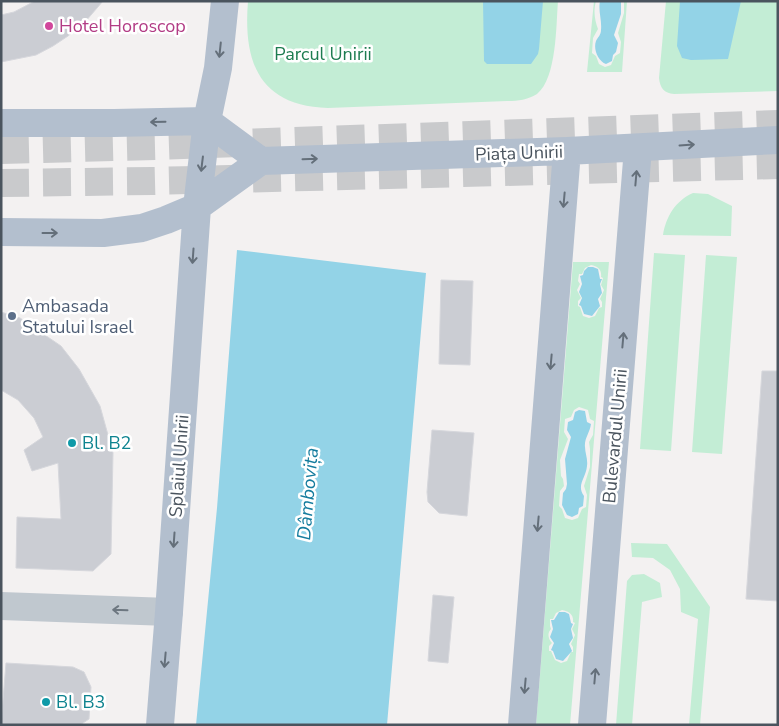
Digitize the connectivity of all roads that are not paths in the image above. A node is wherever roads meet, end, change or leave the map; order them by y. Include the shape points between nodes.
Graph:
1 (225, 1) edge
2 (207, 121) junction
3 (1, 123) edge
4 (778, 140) edge
5 (638, 148) junction
6 (567, 151) junction
7 (261, 161) junction
8 (197, 207) junction
9 (1, 232) edge
10 (1, 606) edge
11 (169, 612) junction
12 (160, 725) edge
13 (522, 725) edge
14 (592, 725) edge

1 -> 2 main road via 218,68
2 -> 3 main road
2 - 7 main road
2 -> 8 main road
5 -> 4 main road, Piața Unirii
5 - 6 main road, Piața Unirii
14 -> 5 main road, Bulevardul Unirii
7 -> 6 main road, Piața Unirii
6 -> 13 main road
7 - 8 main road
9 -> 8 main road via 103,233 142,228
8 -> 11 main road, Splaiul Unirii
11 -> 10 street
11 -> 12 main road, Splaiul Unirii

